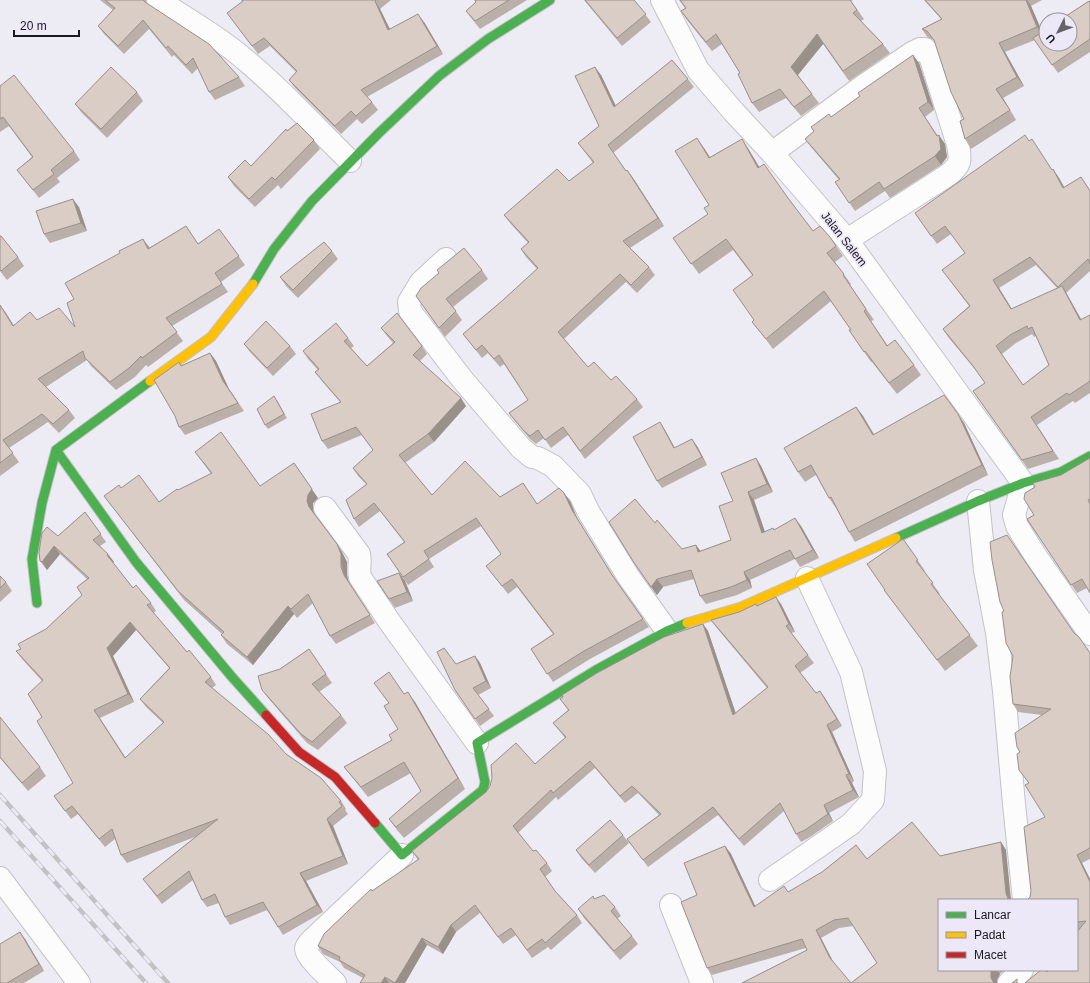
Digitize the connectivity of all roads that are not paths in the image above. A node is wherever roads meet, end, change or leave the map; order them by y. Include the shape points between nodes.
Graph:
1 (158, 0) edge
2 (550, 0) edge
3 (662, 0) edge
4 (772, 153) junction
5 (350, 161) junction
6 (847, 240) junction
7 (446, 259) dead end
8 (56, 450) junction
9 (1090, 456) edge
10 (1022, 483) junction
11 (978, 500) junction
12 (325, 508) dead end
13 (806, 578) junction
14 (37, 603) dead end
15 (667, 631) junction
16 (1090, 634) edge
17 (477, 743) junction
18 (402, 855) junction
19 (0, 878) edge
20 (770, 880) dead end
21 (1024, 899) edge
22 (671, 905) dead end
23 (1021, 971) edge
24 (79, 983) edge
25 (335, 983) edge
26 (702, 983) edge
27 (1009, 983) edge

1 - 5 street via 201,26 269,80
2 - 5 street via 488,39 439,76
3 - 4 street, Jalan Salem via 698,70
4 - 6 street, Jalan Salem
4 - 6 street via 912,53 925,49 929,53 958,145 959,163 948,175
5 - 8 street via 312,201 274,249 252,286 211,337
6 - 10 street, Jalan Salem
7 - 15 street via 421,282 409,302 410,311 462,379 521,448 532,457 553,466 580,494 628,576
8 - 14 street via 42,503 32,559
8 - 18 street via 136,562 232,677 299,752 335,777
9 - 10 street via 1061,472
10 - 11 street
10 - 16 street via 1014,515 1017,526
11 - 13 street
11 - 21 street via 985,570 997,633 1004,690
12 - 17 street via 359,554 360,577 389,622
13 - 15 street via 741,607
13 - 20 street via 851,672 875,771 873,800 851,824
15 - 17 street via 596,670
17 - 18 street via 485,782 483,790
18 - 25 street via 306,947 308,954
19 - 24 street
22 - 26 street
23 - 27 street

